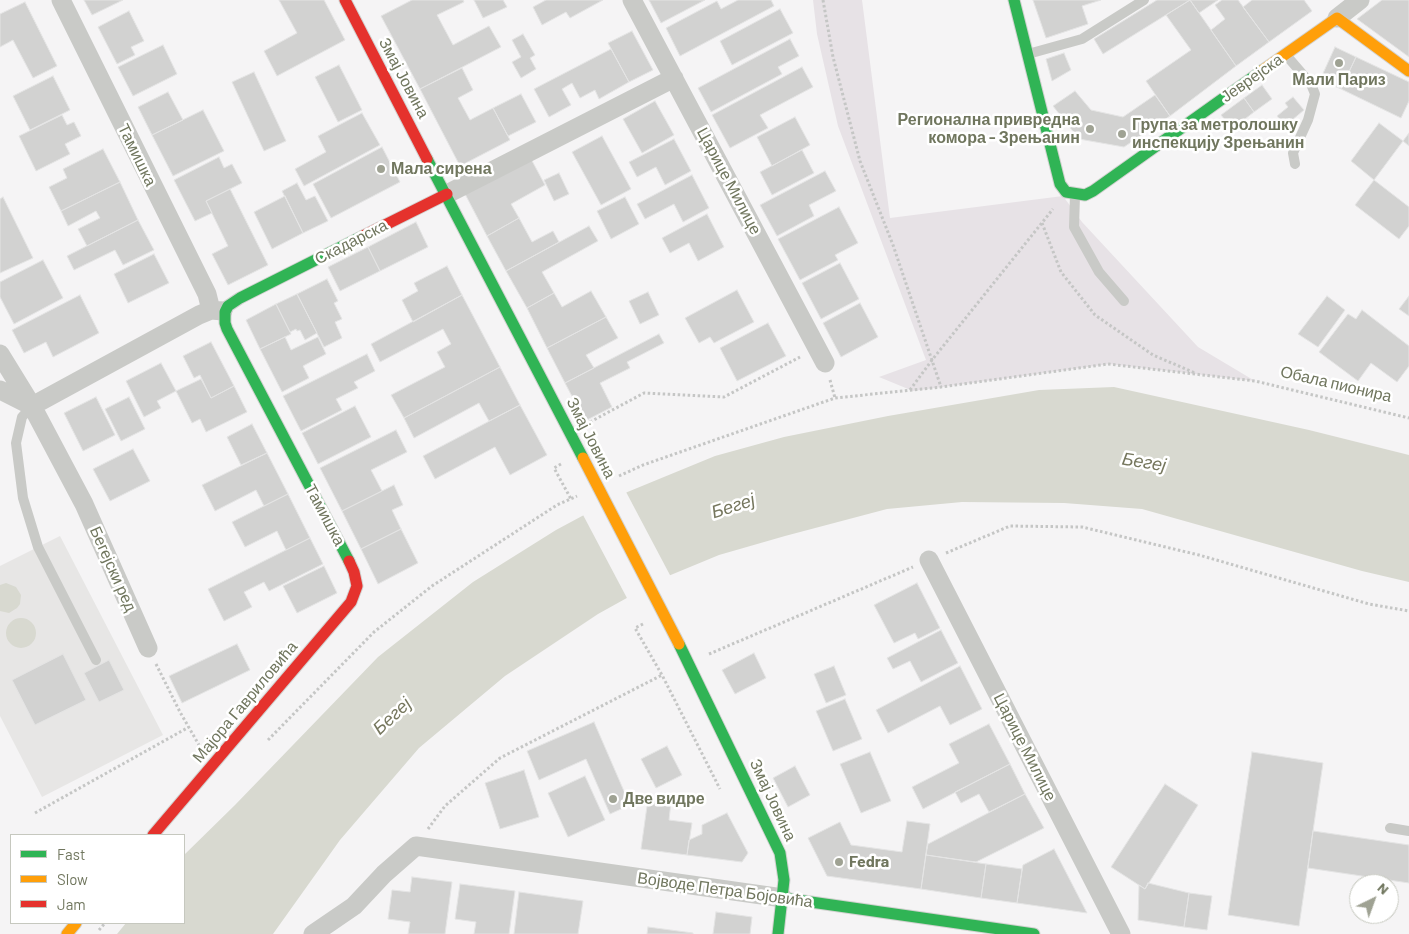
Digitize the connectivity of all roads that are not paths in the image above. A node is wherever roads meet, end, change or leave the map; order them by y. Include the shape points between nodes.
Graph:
1 (61, 0) edge
2 (345, 0) edge
3 (632, 0) edge
4 (1014, 0) edge
5 (1144, 0) edge
6 (1360, 0) edge
7 (1337, 18) junction
8 (1028, 54) junction
9 (1285, 55) junction
10 (1409, 71) edge
11 (674, 78) junction
12 (1295, 164) dead end
13 (1071, 193) junction
14 (447, 194) junction
15 (1124, 301) dead end
16 (218, 311) junction
17 (0, 354) edge
18 (821, 355) road end
19 (0, 390) edge
20 (32, 406) junction
21 (929, 560) road end
22 (357, 586) joint
23 (148, 648) road end
24 (96, 660) dead end
25 (1390, 828) dead end
26 (1409, 831) edge
27 (154, 834) edge
28 (783, 898) junction
29 (75, 924) edge
30 (66, 934) edge
31 (313, 934) edge
32 (778, 934) edge
33 (1034, 934) edge
34 (1121, 934) edge

1 - 16 street, Тамишка
2 - 14 street, Змај Јовина
3 - 11 street, Царице Милице
4 - 8 street
5 - 8 lane via 1082,39
6 - 7 street, Јеврејска
7 - 9 street, Јеврејска
7 - 10 street
8 - 13 street via 1060,184
9 - 12 lane via 1311,84 1315,94 1308,120 1293,153
9 - 13 street, Јеврејска via 1093,191 1085,195
11 - 14 street, Скадарска
11 - 18 street, Царице Милице
13 - 15 lane via 1074,227 1098,272
14 - 16 street, Скадарска
14 - 28 street, Змај Јовина, bridge via 679,644 780,853
16 - 20 street, Скадарска via 191,319
16 - 22 street, Тамишка via 347,558
17 - 20 street, Бегејски ред
19 - 20 street
20 - 23 street, Бегејски ред via 84,504
20 - 24 lane via 22,417 16,443 23,498 38,547
21 - 34 street, Царице Милице
22 - 27 street, Мајора Гавриловића via 351,602
25 - 26 lane
28 - 31 street, Војводе Петра Бојовића via 416,846 354,906
28 - 32 street, Змај Јовина
28 - 33 street, Војводе Петра Бојовића
29 - 30 street

